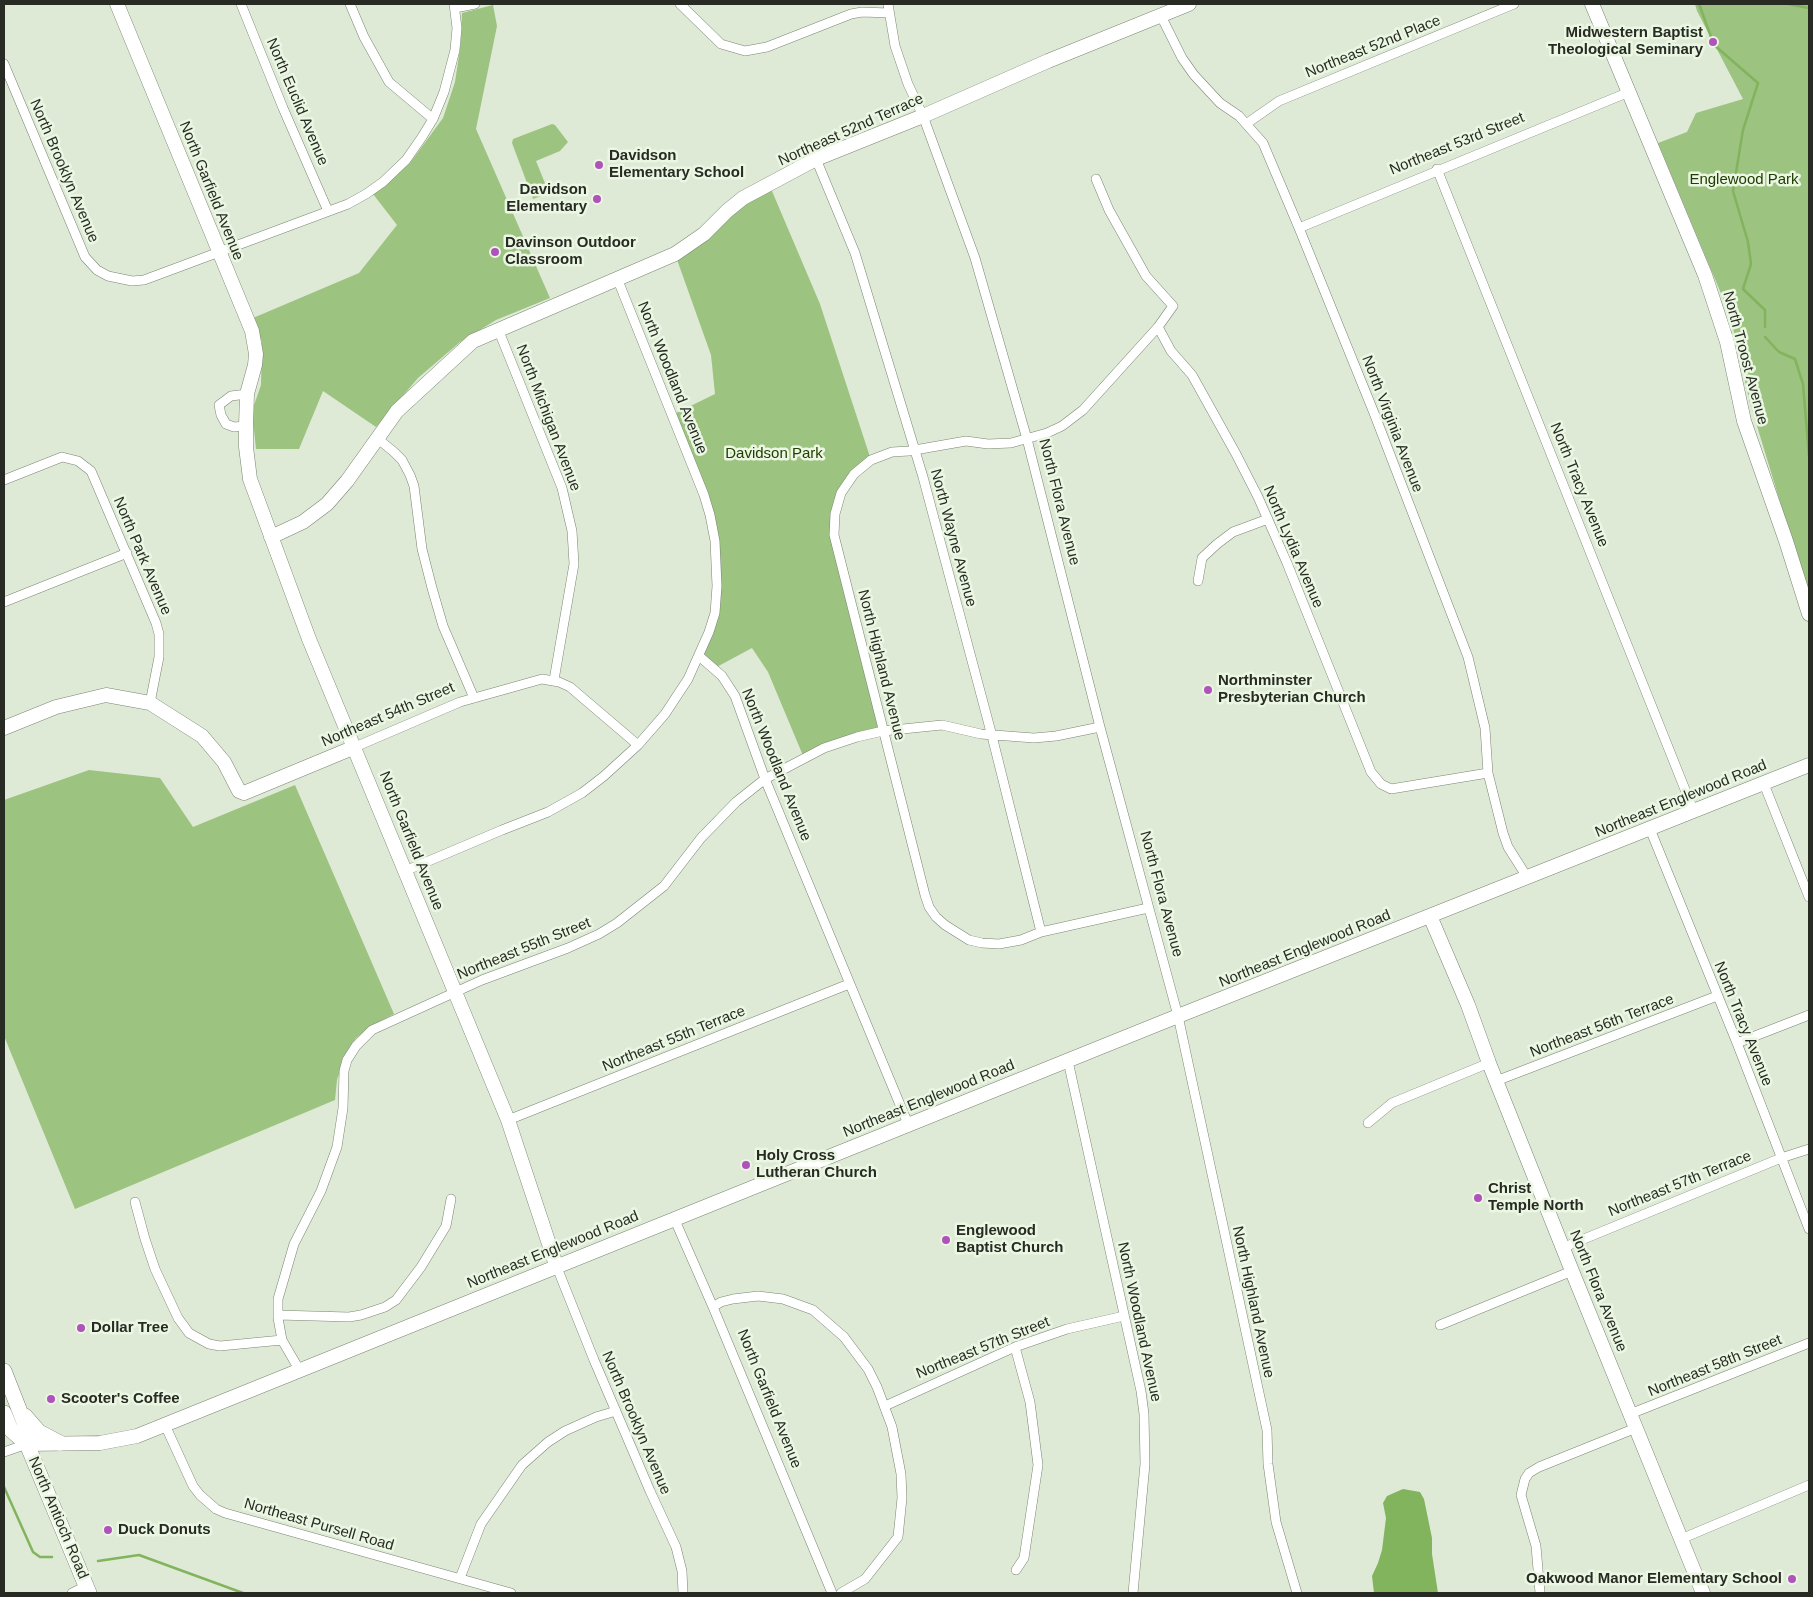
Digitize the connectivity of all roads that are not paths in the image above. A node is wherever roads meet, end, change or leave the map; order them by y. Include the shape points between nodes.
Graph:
1 (117, 4) edge
2 (242, 4) edge
3 (350, 4) edge
4 (476, 4) edge
5 (680, 4) edge
6 (1189, 4) edge
7 (1514, 4) edge
8 (1592, 4) edge
9 (454, 6) edge
10 (888, 8) edge
11 (1161, 16) junction
12 (4, 64) edge
13 (1629, 92) junction
14 (923, 116) junction
15 (433, 119) junction
16 (1246, 124) junction
17 (816, 159) junction
18 (1437, 169) junction
19 (1096, 179) dead end
20 (328, 211) junction
21 (1299, 228) junction
22 (219, 253) junction
23 (617, 278) junction
24 (1158, 327) junction
25 (498, 329) junction
26 (247, 394) junction
27 (246, 426) junction
28 (377, 438) junction
29 (1027, 439) junction
30 (915, 450) junction
31 (4, 480) edge
32 (1268, 519) junction
33 (271, 537) junction
34 (127, 553) junction
35 (1198, 581) dead end
36 (4, 602) edge
37 (1809, 614) edge
38 (699, 656) junction
39 (554, 680) junction
40 (474, 698) junction
41 (150, 703) junction
42 (4, 728) edge
43 (1100, 728) junction
44 (883, 731) junction
45 (992, 736) junction
46 (638, 745) junction
47 (355, 747) junction
48 (1809, 766) edge
49 (1488, 773) junction
50 (766, 779) junction
51 (1764, 784) junction
52 (1694, 812) junction
53 (1650, 829) junction
54 (405, 871) junction
55 (1527, 877) junction
56 (1809, 897) edge
57 (1148, 908) junction
58 (1430, 916) junction
59 (1041, 932) junction
60 (850, 984) junction
61 (455, 992) junction
62 (1717, 996) junction
63 (1809, 1015) edge
64 (1178, 1016) junction
65 (1737, 1044) junction
66 (1068, 1061) junction
67 (1489, 1064) junction
68 (1496, 1081) junction
69 (508, 1120) junction
70 (1368, 1123) dead end
71 (908, 1124) junction
72 (1809, 1149) edge
73 (1781, 1158) junction
74 (451, 1199) dead end
75 (135, 1202) dead end
76 (674, 1218) junction
77 (1809, 1229) edge
78 (1562, 1248) junction
79 (556, 1265) junction
80 (1572, 1271) junction
81 (713, 1307) junction
82 (278, 1315) junction
83 (1124, 1316) junction
84 (1440, 1325) dead end
85 (282, 1340) junction
86 (1809, 1343) edge
87 (1014, 1347) junction
88 (4, 1371) edge
89 (300, 1371) junction
90 (885, 1406) junction
91 (20, 1411) junction
92 (616, 1412) junction
93 (4, 1413) edge
94 (1630, 1414) junction
95 (165, 1425) junction
96 (1636, 1428) junction
97 (60, 1443) junction
98 (27, 1444) junction
99 (4, 1452) edge
100 (1809, 1485) edge
101 (1681, 1539) junction
102 (1016, 1570) dead end
103 (460, 1578) junction
104 (88, 1589) edge
105 (72, 1593) edge
106 (511, 1593) edge
107 (683, 1593) edge
108 (832, 1593) edge
109 (841, 1593) edge
110 (1133, 1593) edge
111 (1297, 1593) edge
112 (1540, 1593) edge
113 (1703, 1593) edge

1 - 22 street, North Garfield Avenue
2 - 20 street, North Euclid Avenue
3 - 15 street via 389,82
4 - 9 street
5 - 10 street via 721,44 745,51 767,47 852,14
6 - 11 street, Northeast 52nd Terrace
7 - 16 street, Northeast 52nd Place via 1280,101
8 - 13 street, North Troost Avenue
9 - 15 street via 457,28 451,72
10 - 14 street, North Flora Avenue via 895,46
11 - 14 street, Northeast 52nd Terrace via 1005,78
11 - 16 street, North Virginia Avenue via 1194,75 1207,91
12 - 22 street, North Brooklyn Avenue via 85,257 97,270 112,278 144,280
13 - 18 street, Northeast 53rd Street
13 - 37 street, North Troost Avenue via 1712,293 1744,421
14 - 17 street, Northeast 52nd Terrace
14 - 29 street, North Flora Avenue via 975,258
15 - 20 street via 406,160 383,182 348,204
16 - 21 street, North Virginia Avenue via 1263,143
17 - 23 street, Northeast 52nd Terrace via 743,198 704,234 675,254
17 - 30 street, North Wayne Avenue via 854,254
18 - 21 street, Northeast 53rd Street
18 - 52 street, North Tracy Avenue
19 - 24 street via 1109,210 1146,276 1173,306
20 - 22 street
21 - 49 street, North Virginia Avenue via 1468,657 1486,728
22 - 26 street, North Garfield Avenue via 255,342 255,365
23 - 25 street, Northeast 52nd Terrace
23 - 38 street, North Woodland Avenue via 710,515 717,568 716,604
24 - 29 street via 1075,417 1048,433
24 - 32 street, North Lydia Avenue via 1213,411
25 - 28 street, Northeast 52nd Terrace via 473,340 397,411
25 - 39 street, North Michigan Avenue via 562,488 572,531 574,564
26 - 27 street, North Garfield Avenue
26 - 27 street via 231,396 219,405 226,424
27 - 33 street, North Garfield Avenue via 250,479
28 - 33 street, Northeast 52nd Terrace via 327,504 303,522
28 - 40 street via 398,456 410,475 432,588
29 - 30 street via 1000,444 966,441
29 - 43 street, North Flora Avenue
30 - 44 street, North Highland Avenue via 881,455 862,466 841,493 834,519 836,546
30 - 45 street, North Wayne Avenue
31 - 34 street, North Park Avenue via 62,457 83,464 91,471
32 - 35 street via 1233,532 1217,544 1202,558
32 - 49 street, North Lydia Avenue via 1371,772 1391,789
33 - 47 street, North Garfield Avenue via 309,639
34 - 36 street
34 - 41 street, North Park Avenue via 159,634 159,657
38 - 46 street via 677,697
38 - 50 street, North Woodland Avenue via 722,676 735,696
39 - 40 street, Northeast 54th Street via 536,680
39 - 46 street via 570,688
40 - 47 street, Northeast 54th Street
41 - 42 street via 106,695 56,707
41 - 47 street, Northeast 54th Street via 207,741 224,762 239,791 244,792
43 - 45 street, Northeast 55th Street via 1034,738
43 - 57 street, North Flora Avenue
44 - 45 street, Northeast 55th Street via 942,725
44 - 50 street, Northeast 55th Street via 824,748
44 - 59 street, North Highland Avenue via 925,896 932,912 944,925 969,940 990,945 1009,943
45 - 59 street, North Wayne Avenue
46 - 54 street via 604,776 565,803
47 - 54 street, North Garfield Avenue
48 - 51 street, Northeast Englewood Road
49 - 55 street, North Virginia Avenue via 1508,847
50 - 60 street, North Woodland Avenue
50 - 61 street, Northeast 55th Street via 736,802 713,826 664,886 617,922 587,940
51 - 52 street, Northeast Englewood Road
51 - 56 street
52 - 53 street, Northeast Englewood Road
53 - 55 street, Northeast Englewood Road
53 - 62 street, North Tracy Avenue
54 - 61 street, North Garfield Avenue
55 - 58 street, Northeast Englewood Road
57 - 59 street
57 - 64 street, North Flora Avenue
58 - 64 street, Northeast Englewood Road
58 - 67 street, North Flora Avenue
60 - 69 street, Northeast 55th Terrace
60 - 71 street, North Woodland Avenue
61 - 69 street, North Garfield Avenue
61 - 82 street, Northeast 55th Street via 372,1030 350,1055 344,1071 337,1147 288,1262 278,1299
62 - 65 street, North Tracy Avenue
62 - 68 street, Northeast 56th Terrace
63 - 65 street
64 - 66 street, Northeast Englewood Road
64 - 111 street, North Highland Avenue via 1267,1430 1276,1522
65 - 73 street, North Tracy Avenue
66 - 71 street, Northeast Englewood Road
66 - 83 street, North Woodland Avenue
67 - 68 street, North Flora Avenue
67 - 70 street via 1392,1104
68 - 78 street, North Flora Avenue
69 - 79 street, North Garfield Avenue
71 - 76 street, Northeast Englewood Road
72 - 73 street, Northeast 57th Terrace
73 - 77 street, North Tracy Avenue
73 - 78 street, Northeast 57th Terrace
74 - 82 street via 446,1226 396,1300 361,1315
75 - 85 street via 155,1269 178,1318 189,1333 220,1346
76 - 79 street, Northeast Englewood Road
76 - 81 street, North Garfield Avenue
78 - 80 street, North Flora Avenue
79 - 89 street, Northeast Englewood Road
79 - 92 street, North Brooklyn Avenue
80 - 84 street
80 - 94 street, North Flora Avenue
81 - 90 street via 733,1299 758,1296 783,1299 812,1310 830,1323 857,1353
81 - 108 street, North Garfield Avenue
82 - 85 street, Northeast 55th Street
83 - 87 street, Northeast 57th Street via 1066,1329
83 - 110 street, North Woodland Avenue via 1141,1391 1146,1434
85 - 89 street
86 - 94 street, Northeast 58th Street
87 - 90 street, Northeast 57th Street
87 - 102 street via 1030,1402 1038,1465 1024,1558
88 - 91 main road, North Antioch Road
89 - 95 street, Northeast Englewood Road
90 - 109 street via 898,1450 901,1474 898,1537 865,1579
91 - 97 main road via 39,1432
91 - 98 main road, North Antioch Road via 26,1427
92 - 103 street via 565,1431 522,1465 481,1524
92 - 107 street, North Brooklyn Avenue via 676,1547
93 - 98 main road, North Antioch Road via 11,1430
94 - 96 street, North Flora Avenue
95 - 97 street, Northeast Englewood Road via 137,1436 100,1443
95 - 103 street, Northeast Pursell Road via 194,1486 216,1509
96 - 101 street, North Flora Avenue
96 - 112 street via 1538,1467 1525,1479 1521,1495 1536,1546
97 - 98 street, Northeast Englewood Road
98 - 99 street
98 - 104 main road, North Antioch Road
100 - 101 street
101 - 113 street, North Flora Avenue
103 - 106 street, Northeast Pursell Road
104 - 105 street

